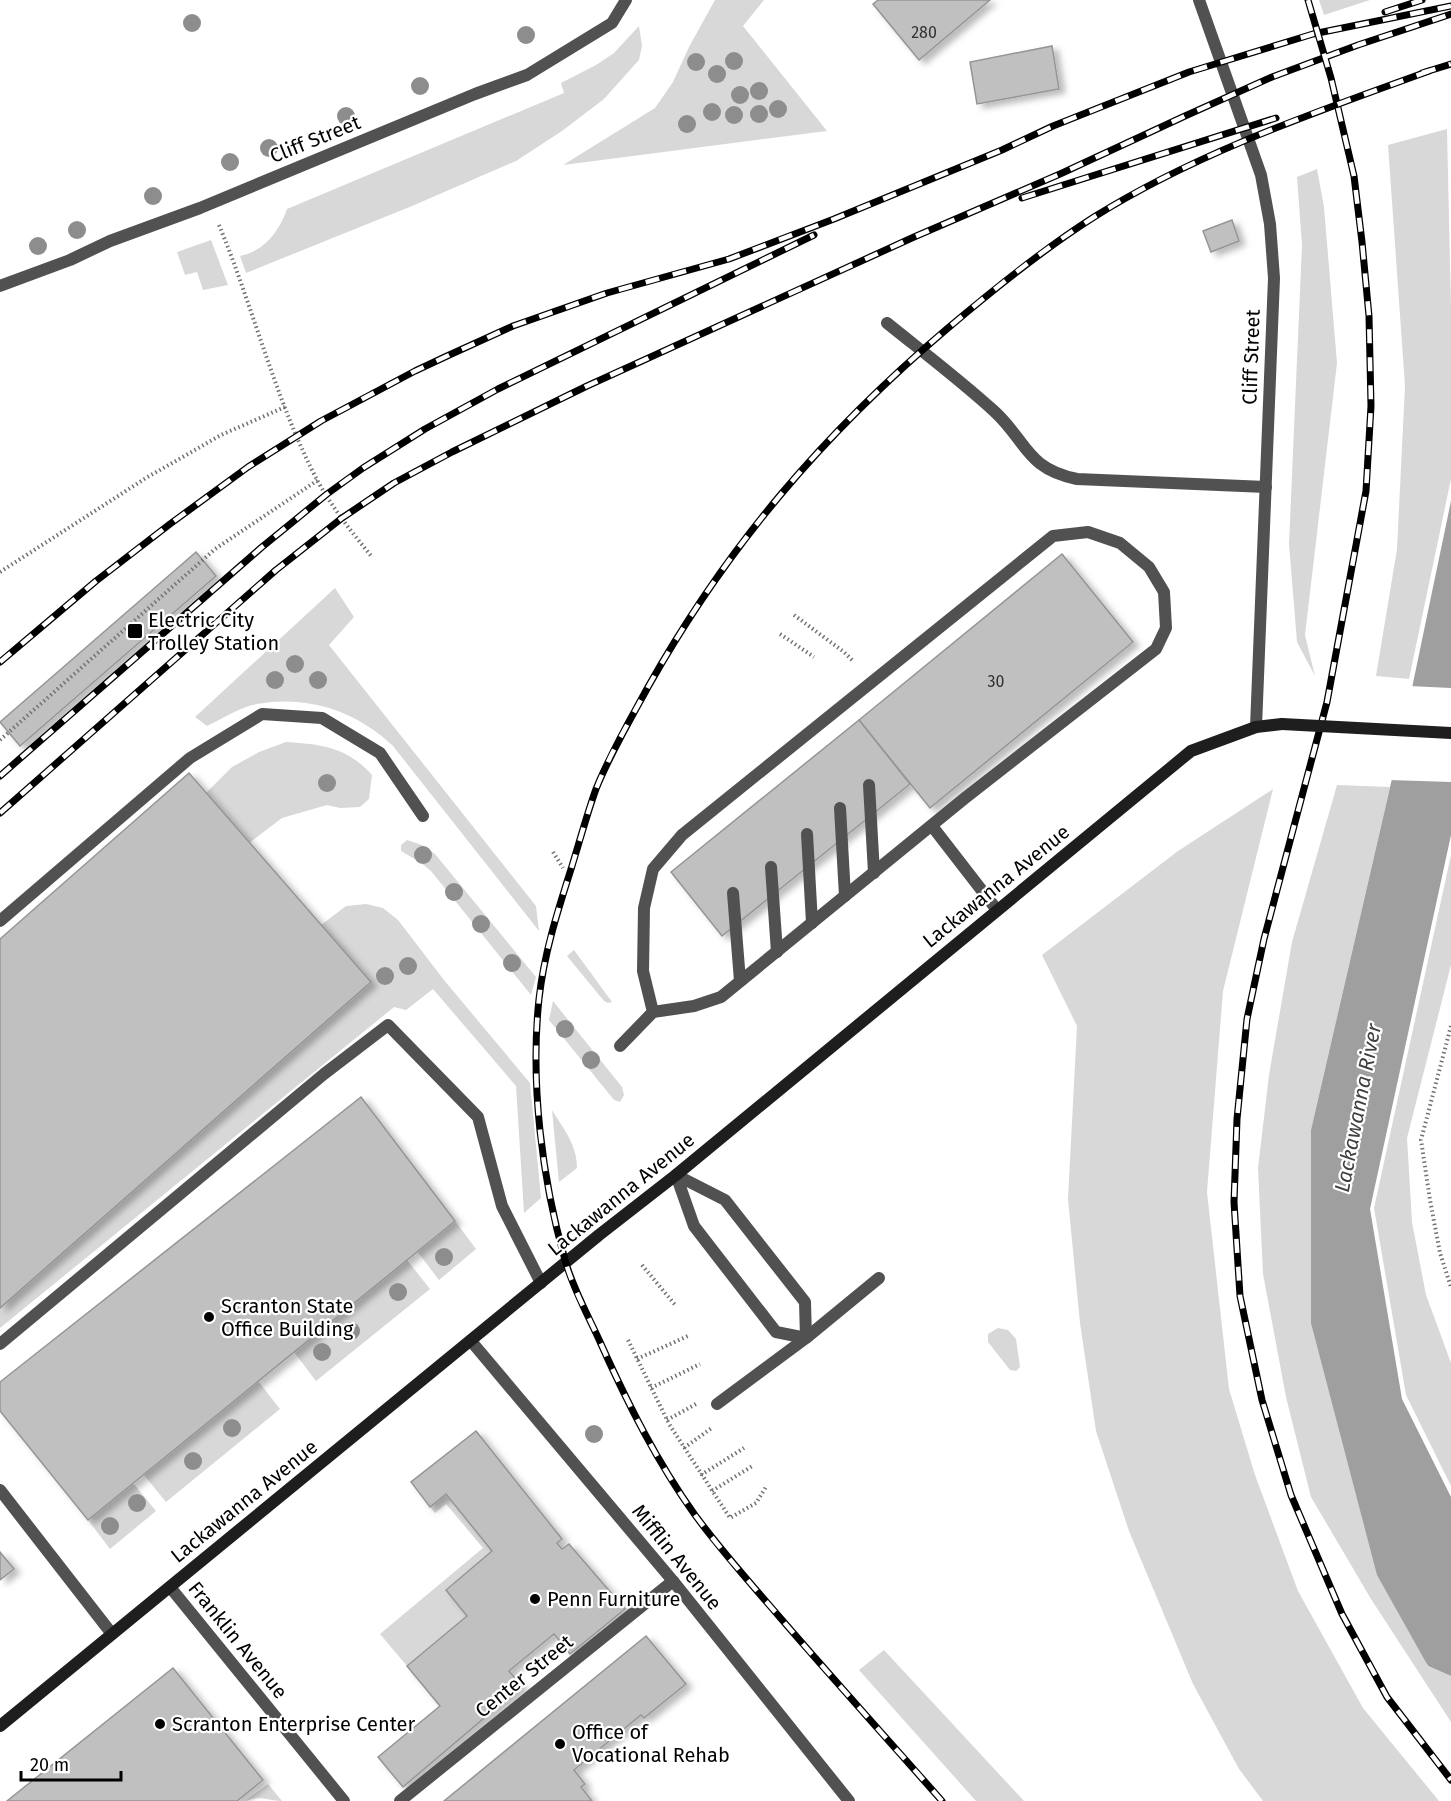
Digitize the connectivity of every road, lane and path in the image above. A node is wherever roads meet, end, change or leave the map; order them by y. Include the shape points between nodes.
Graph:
1 (626, 0) edge
2 (1199, 0) edge
3 (218, 222) dead end
4 (0, 286) edge
5 (887, 324) dead end
6 (285, 407) junction
7 (318, 480) junction
8 (1266, 487) junction
9 (372, 557) dead end
10 (0, 572) edge
11 (794, 615) dead end
12 (780, 634) dead end
13 (814, 657) dead end
14 (854, 663) dead end
15 (1256, 727) junction
16 (1451, 733) edge
17 (0, 740) edge
18 (870, 785) dead end
19 (840, 808) dead end
20 (423, 816) dead end
21 (932, 826) junction
22 (807, 834) dead end
23 (553, 852) dead end
24 (771, 867) dead end
25 (563, 868) dead end
26 (874, 873) junction
27 (733, 894) dead end
28 (845, 896) junction
29 (997, 910) junction
30 (0, 921) edge
31 (812, 923) junction
32 (777, 951) junction
33 (740, 981) junction
34 (653, 1012) junction
35 (1451, 1026) edge
36 (620, 1046) dead end
37 (676, 1175) junction
38 (642, 1265) dead end
39 (879, 1278) dead end
40 (541, 1283) junction
41 (1451, 1287) edge
42 (676, 1306) dead end
43 (688, 1336) dead end
44 (806, 1338) junction
45 (628, 1340) dead end
46 (471, 1341) junction
47 (0, 1344) edge
48 (637, 1359) junction
49 (700, 1364) dead end
50 (651, 1388) junction
51 (703, 1400) dead end
52 (717, 1404) dead end
53 (667, 1420) junction
54 (717, 1424) dead end
55 (684, 1448) junction
56 (744, 1449) dead end
57 (754, 1465) dead end
58 (701, 1475) junction
59 (766, 1487) dead end
60 (0, 1490) edge
61 (712, 1491) junction
62 (673, 1581) junction
63 (170, 1587) junction
64 (112, 1634) junction
65 (0, 1726) edge
66 (344, 1801) edge
67 (400, 1801) edge
68 (849, 1801) edge

1 - 4 street, Cliff Street via 612,23 527,75
2 - 8 street, Cliff Street via 1261,175 1270,224 1274,278
3 - 6 path
5 - 8 street via 996,413 1038,463 1057,475
6 - 7 path
6 - 10 path via 221,435
7 - 9 path
7 - 17 path via 215,549
8 - 15 street, Cliff Street
11 - 14 path
12 - 13 path
15 - 16 main road, Lackawanna Avenue, bridge via 1282,724
15 - 29 main road, Lackawanna Avenue via 1191,751
18 - 26 street
19 - 28 street
20 - 30 street via 380,753 322,718 262,714 190,758
21 - 26 street
21 - 29 street
21 - 34 street via 1156,650 1166,628 1164,592 1149,567 1120,543 1088,532 1053,536 682,835 653,869 644,908 643,971
22 - 31 street
23 - 25 path
24 - 32 street
26 - 28 street
27 - 33 street
28 - 31 street
29 - 37 main road, Lackawanna Avenue
31 - 32 street
32 - 33 street
33 - 34 street via 721,997
34 - 36 street
35 - 41 path via 1421,1140 1438,1242
37 - 40 main road, Lackawanna Avenue
37 - 44 street via 693,1226 776,1332
37 - 44 street via 725,1200 805,1302
38 - 42 path
39 - 44 street
40 - 46 main road, Lackawanna Avenue
40 - 47 street via 502,1206 478,1117 388,1025
43 - 48 path
44 - 52 street
45 - 48 path
46 - 62 street, Mifflin Avenue
46 - 63 main road, Lackawanna Avenue
48 - 50 path
49 - 50 path
50 - 53 path
51 - 53 path
53 - 55 path
54 - 55 path
55 - 58 path
56 - 58 path
57 - 61 path
58 - 61 path
59 - 61 path via 756,1503 730,1518
60 - 64 street
62 - 67 street, Center Street
62 - 68 street, Mifflin Avenue
63 - 64 main road, Lackawanna Avenue
63 - 66 street, Franklin Avenue
64 - 65 main road, Lackawanna Avenue

